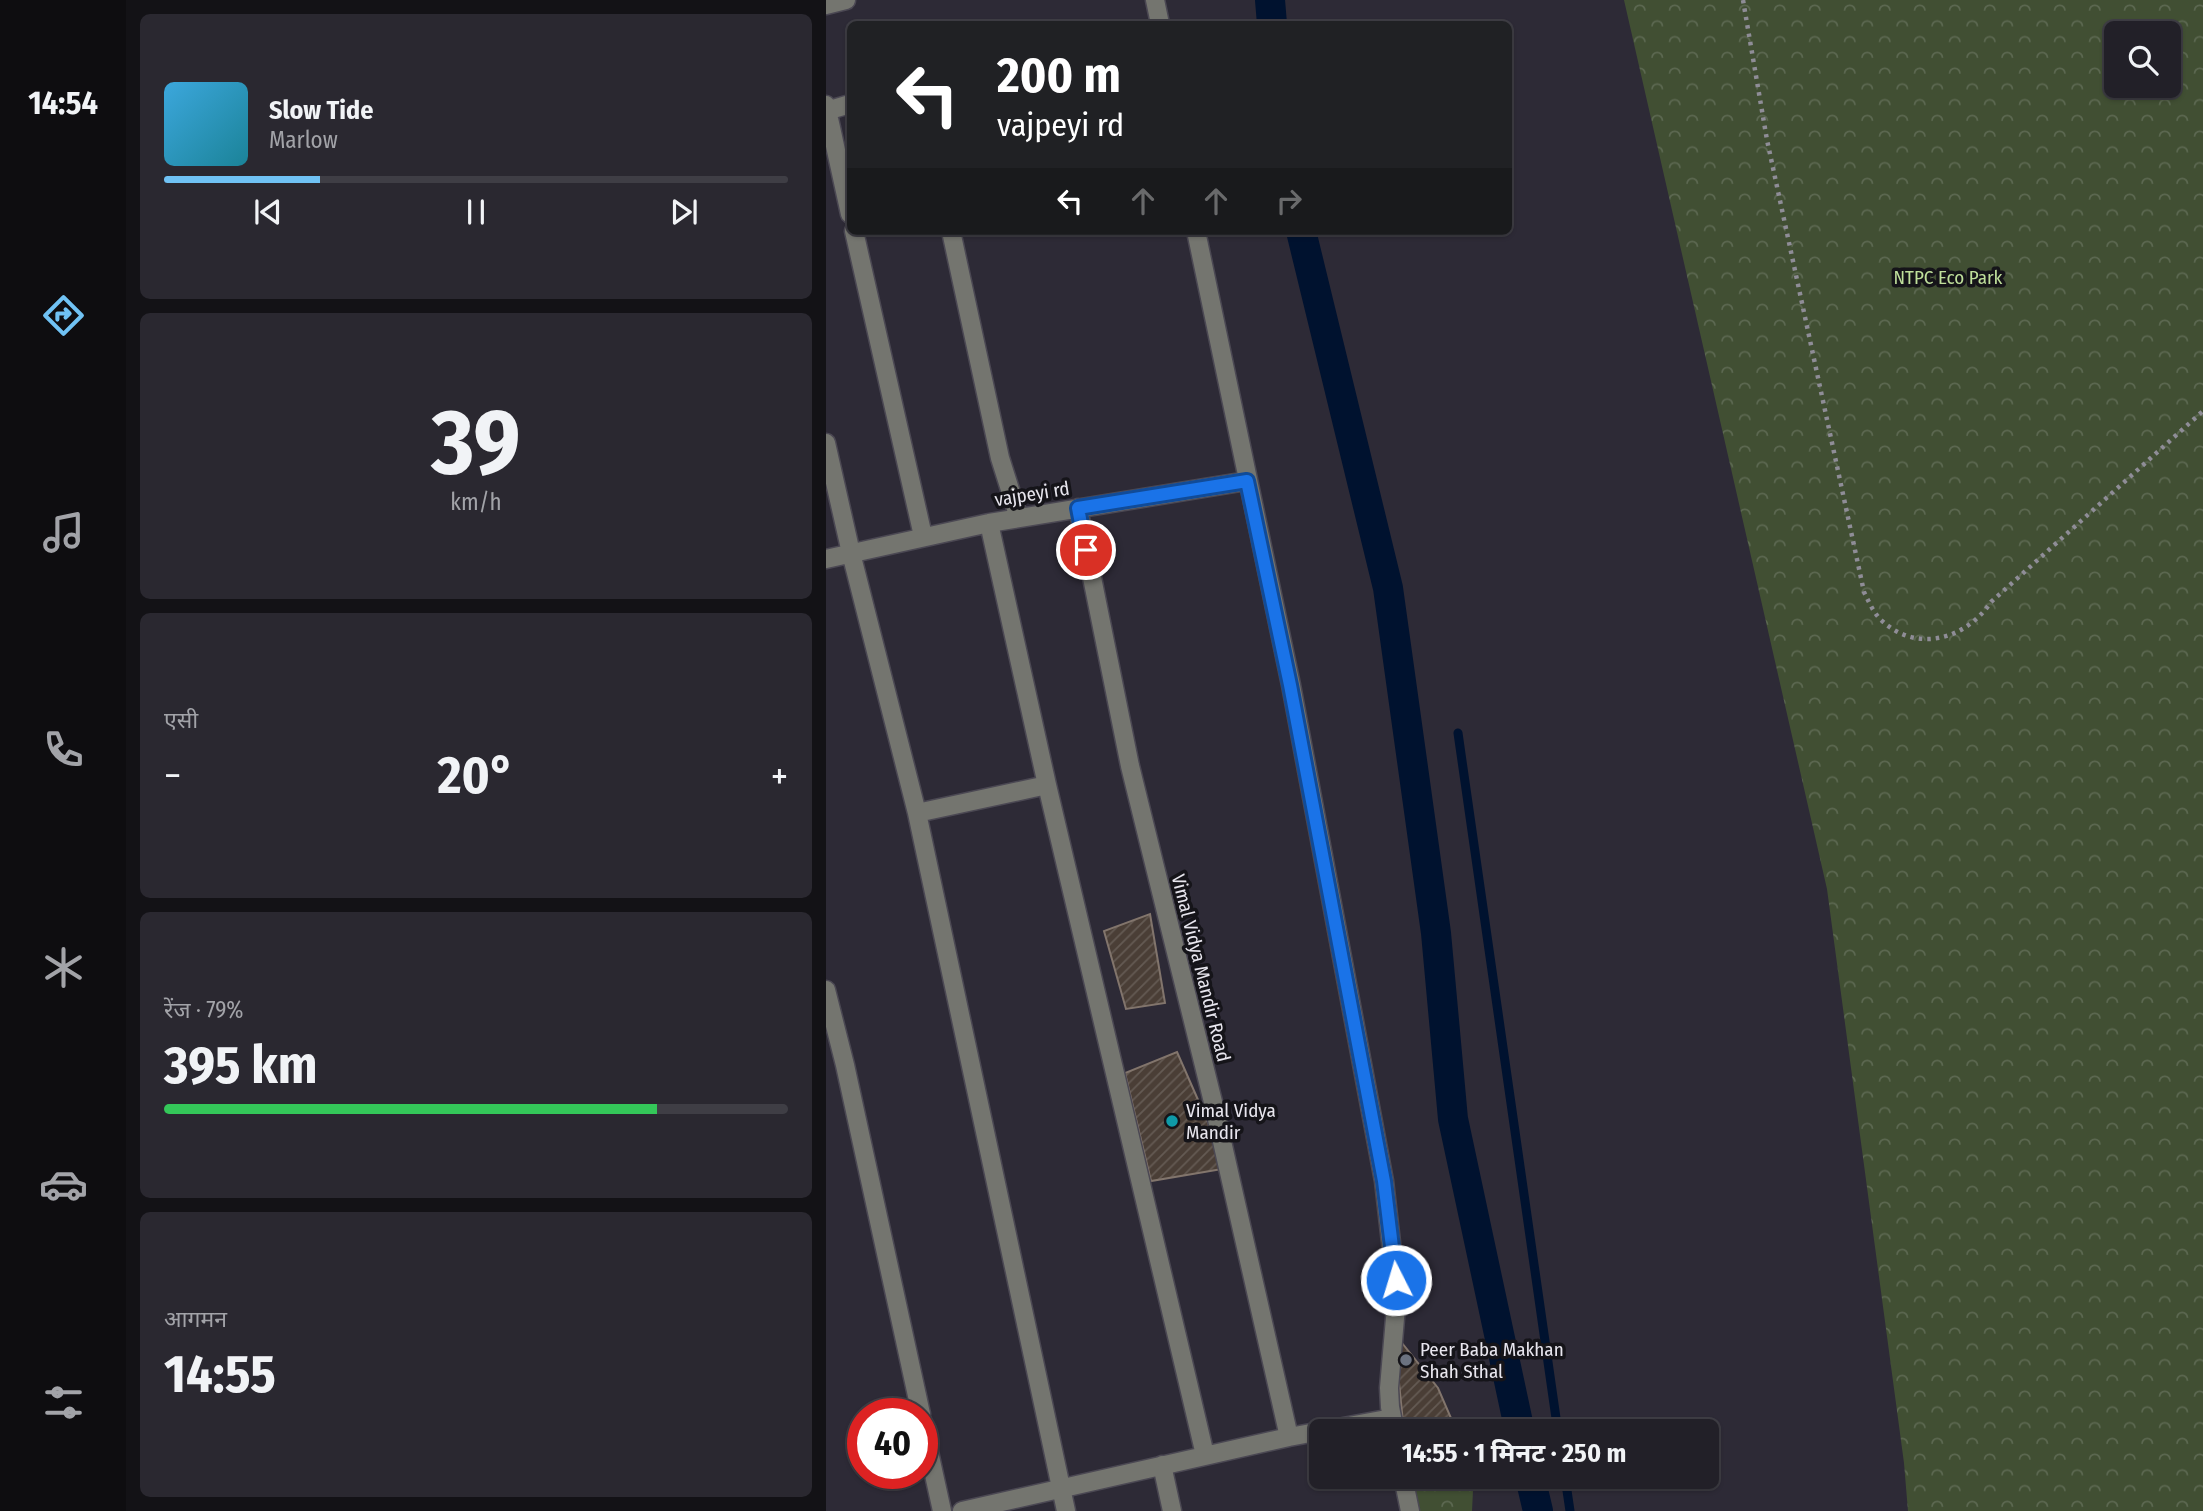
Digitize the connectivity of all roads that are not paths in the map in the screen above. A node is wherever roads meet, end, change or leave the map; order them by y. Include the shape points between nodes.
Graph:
1 (846, 0) edge
2 (1155, 0) edge
3 (826, 5) edge
4 (1159, 21) edge
5 (847, 105) edge
6 (826, 109) edge
7 (847, 201) edge
8 (855, 235) edge
9 (952, 235) edge
10 (1197, 235) edge
11 (826, 443) edge
12 (1247, 481) junction
13 (1078, 508) junction
14 (1019, 517) junction
15 (989, 523) junction
16 (923, 536) junction
17 (851, 553) junction
18 (826, 559) edge
19 (1047, 785) junction
20 (917, 813) junction
21 (826, 989) edge
22 (918, 1398) edge
23 (1393, 1419) edge
24 (1309, 1435) edge
25 (1289, 1437) junction
26 (1205, 1455) junction
27 (1162, 1465) junction
28 (1061, 1488) junction
29 (937, 1489) edge
30 (1405, 1489) edge
31 (942, 1511) edge
32 (962, 1511) edge
33 (1066, 1511) edge
34 (1172, 1511) edge
35 (1409, 1511) edge

1 - 3 street
2 - 4 street
5 - 6 street
6 - 7 street
8 - 16 street
9 - 14 street via 1000,458
10 - 12 street
11 - 17 street
12 - 13 street, vajpeyi rd
12 - 23 street via 1384,1181 1397,1296 1389,1388
13 - 14 street, vajpeyi rd
13 - 25 street, Vimal Vidya Mandir Road via 1130,766
14 - 15 street, vajpeyi rd
15 - 16 street, vajpeyi rd
15 - 19 street
16 - 17 street, vajpeyi rd
17 - 18 street, vajpeyi rd
17 - 20 street
19 - 20 street
19 - 26 street
20 - 28 street
21 - 22 street
24 - 25 street
25 - 26 street
26 - 27 street
27 - 28 street
27 - 34 street
28 - 32 street
28 - 33 street
29 - 31 street
30 - 35 street

